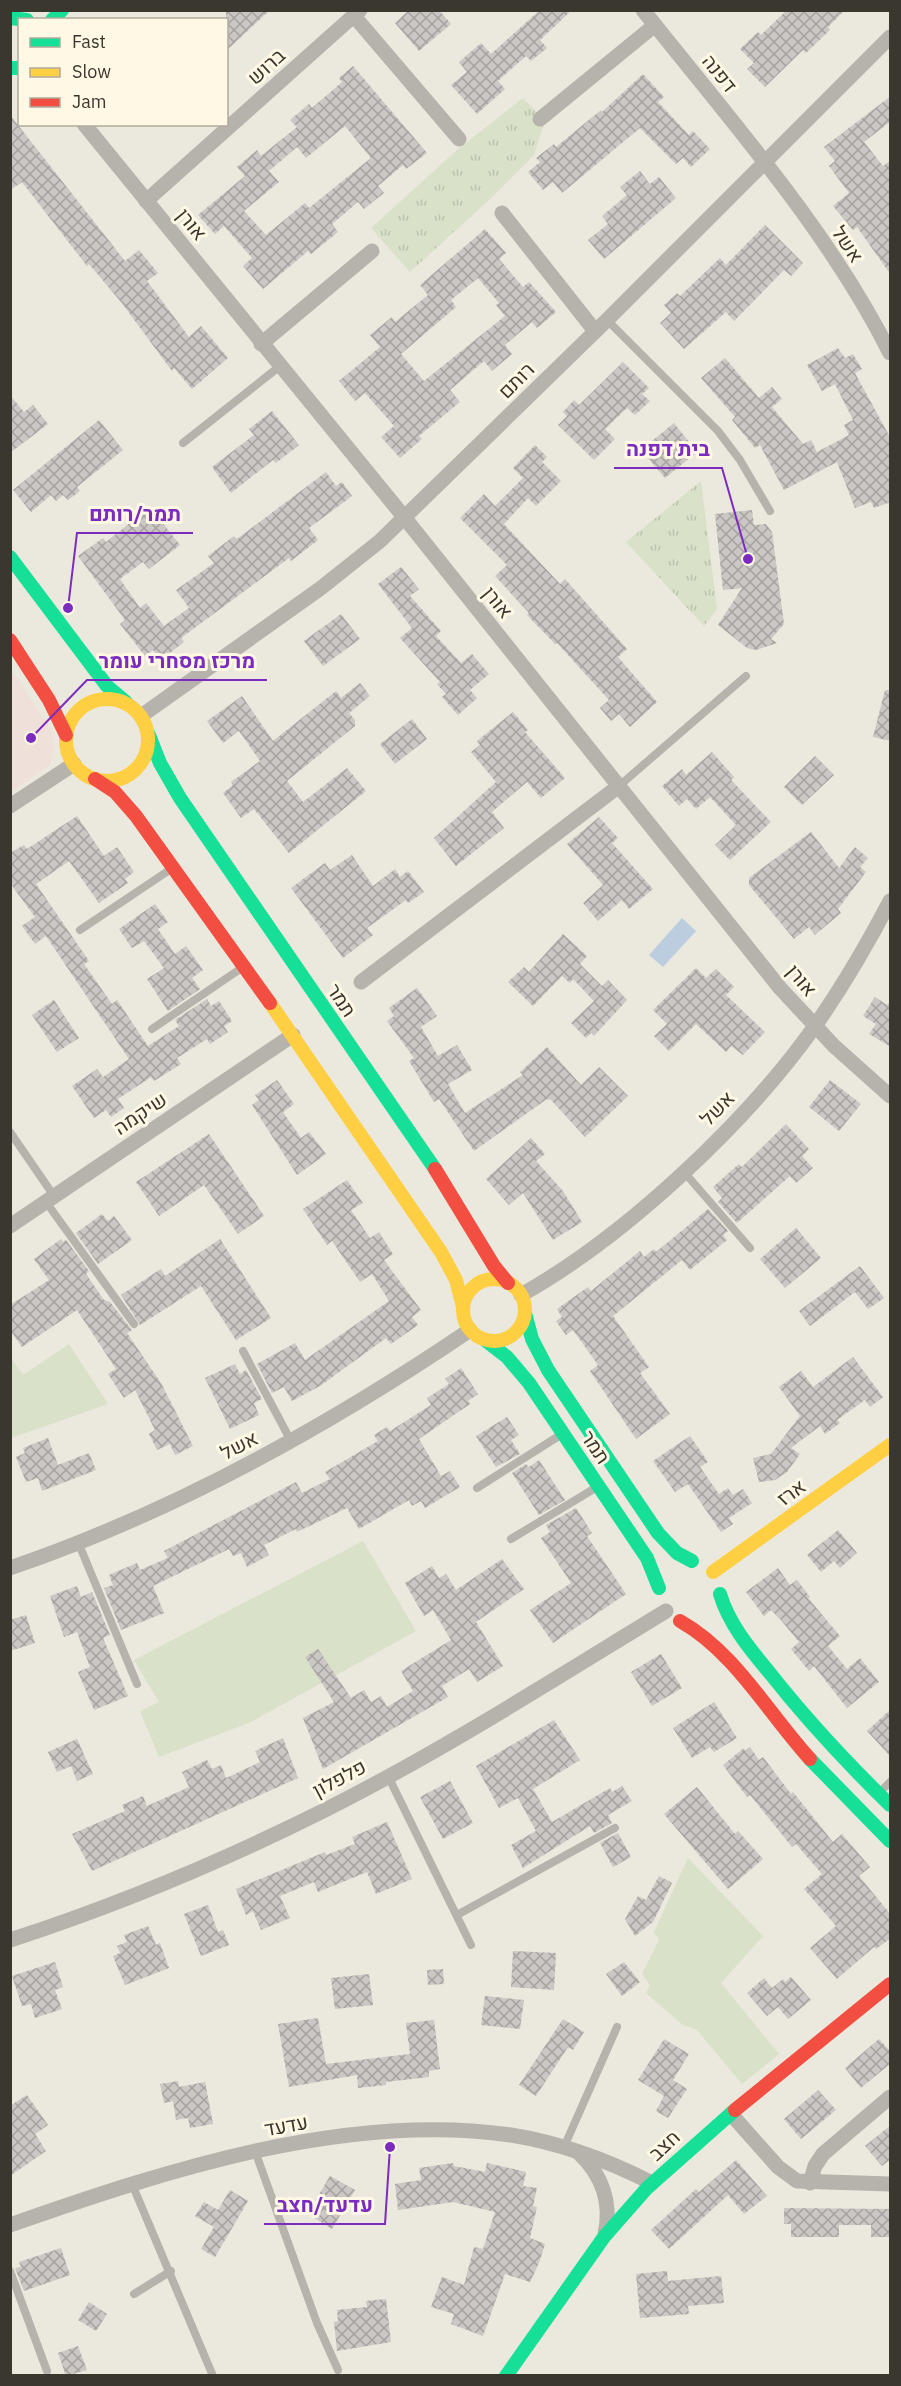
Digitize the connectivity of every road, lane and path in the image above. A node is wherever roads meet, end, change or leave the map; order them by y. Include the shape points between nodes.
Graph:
1 (643, 10) edge
2 (357, 13) edge
3 (655, 25) junction
4 (891, 37) edge
5 (540, 119) dead end
6 (86, 126) edge
7 (459, 139) dead end
8 (764, 162) junction
9 (146, 201) junction
10 (502, 213) dead end
11 (372, 251) dead end
12 (601, 326) junction
13 (261, 344) junction
14 (891, 353) edge
15 (280, 366) junction
16 (183, 443) dead end
17 (770, 511) dead end
18 (404, 517) junction
19 (10, 557) edge
20 (10, 640) edge
21 (746, 676) dead end
22 (127, 703) junction
23 (141, 716) junction
24 (66, 735) junction
25 (149, 735) junction
26 (74, 764) junction
27 (95, 779) junction
28 (619, 786) junction
29 (10, 806) edge
30 (174, 868) junction
31 (891, 901) edge
32 (80, 930) dead end
33 (245, 966) junction
34 (361, 982) dead end
35 (815, 1026) junction
36 (153, 1029) dead end
37 (293, 1035) junction
38 (891, 1096) edge
39 (10, 1132) edge
40 (684, 1171) junction
41 (50, 1199) junction
42 (10, 1226) edge
43 (750, 1248) dead end
44 (508, 1283) junction
45 (521, 1295) junction
46 (463, 1307) junction
47 (525, 1313) junction
48 (134, 1324) dead end
49 (470, 1330) junction
50 (485, 1340) junction
51 (243, 1351) dead end
52 (563, 1433) junction
53 (291, 1441) junction
54 (891, 1444) edge
55 (599, 1486) junction
56 (477, 1488) dead end
57 (511, 1539) dead end
58 (78, 1542) junction
59 (692, 1560) junction
60 (10, 1568) edge
61 (713, 1572) junction
62 (659, 1588) junction
63 (720, 1594) junction
64 (666, 1611) junction
65 (680, 1621) junction
66 (138, 1684) dead end
67 (388, 1776) junction
68 (891, 1782) edge
69 (879, 1793) junction
70 (891, 1805) edge
71 (615, 1828) dead end
72 (891, 1841) edge
73 (457, 1915) junction
74 (10, 1940) edge
75 (471, 1945) dead end
76 (891, 1984) edge
77 (617, 2027) dead end
78 (891, 2097) edge
79 (731, 2114) junction
80 (570, 2149) junction
81 (255, 2151) junction
82 (652, 2183) junction
83 (810, 2183) junction
84 (132, 2184) junction
85 (891, 2184) edge
86 (10, 2225) edge
87 (604, 2237) junction
88 (10, 2271) edge
89 (171, 2271) junction
90 (134, 2294) dead end
91 (338, 2370) dead end
92 (47, 2371) dead end
93 (213, 2376) edge
94 (506, 2376) edge

1 - 3 street, דפנה
2 - 7 street
2 - 9 street, ברוש
3 - 5 street
3 - 8 street, דפנה
4 - 8 street, רותם
6 - 9 street, אורן
8 - 12 street, רותם
8 - 14 street, אשל via 834,259
9 - 13 street, אורן
10 - 12 street
11 - 13 street
12 - 17 lane via 718,431
12 - 18 street, רותם
13 - 15 street, אורן
15 - 16 lane
15 - 18 street, אורן
18 - 23 street, רותם via 343,572
18 - 28 street, אורן
19 - 22 street via 107,686
20 - 24 street via 49,699
21 - 28 lane
22 - 23 street
22 - 24 street via 103,699 87,704 71,720
23 - 25 street
24 - 26 street
25 - 27 street via 147,752 134,771 120,779
25 - 44 street, תמר via 180,798 451,1193
26 - 27 street
26 - 29 street
27 - 30 street via 125,803
28 - 34 street
28 - 35 street, אורן
30 - 32 lane
30 - 33 street
31 - 35 street, אשל
33 - 36 lane
33 - 37 street
35 - 38 street, אורן
35 - 40 street, אשל via 747,1107
37 - 41 street, שיקמה
37 - 46 street via 441,1252 456,1280
39 - 41 lane
40 - 43 lane
40 - 45 street, אשל via 598,1245
41 - 42 street, שיקמה
41 - 48 lane
44 - 45 street
44 - 46 street via 479,1283
45 - 47 street
46 - 49 street
47 - 50 street via 518,1330 509,1337
47 - 59 street, תמר via 532,1339 548,1370 658,1533 677,1552
49 - 50 street
49 - 53 street, אשל via 404,1375
50 - 52 street, תמר via 501,1351 523,1376
51 - 53 lane
52 - 55 street, תמר
52 - 56 lane
53 - 58 street, אשל via 185,1496
54 - 61 street, ארז
55 - 57 lane
55 - 62 street, תמר via 650,1564
58 - 60 street, אשל
58 - 66 lane
59 - 61 street
59 - 62 street via 668,1570
61 - 63 street
62 - 64 street
63 - 65 street via 709,1614 693,1622
63 - 69 street via 731,1623 771,1676
64 - 65 street
64 - 67 street, פלפלון via 512,1706
65 - 72 street via 716,1647 806,1754
67 - 73 lane
67 - 74 street, פלפלון via 182,1876
68 - 69 lane
69 - 70 street
71 - 73 lane
73 - 75 lane
76 - 79 street, חצב
77 - 80 lane
78 - 83 street via 823,2154
79 - 82 street, חצב
79 - 83 street via 784,2172 797,2181
80 - 81 street, עדעד via 512,2135 454,2130 349,2136
80 - 82 street, עדעד
80 - 87 street via 597,2175 606,2198 608,2221
81 - 84 street, עדעד
81 - 91 lane
82 - 87 street, חצב
83 - 85 street
84 - 86 street, עדעד
84 - 89 lane
87 - 94 street, חצב
88 - 92 lane
89 - 90 lane
89 - 93 lane

